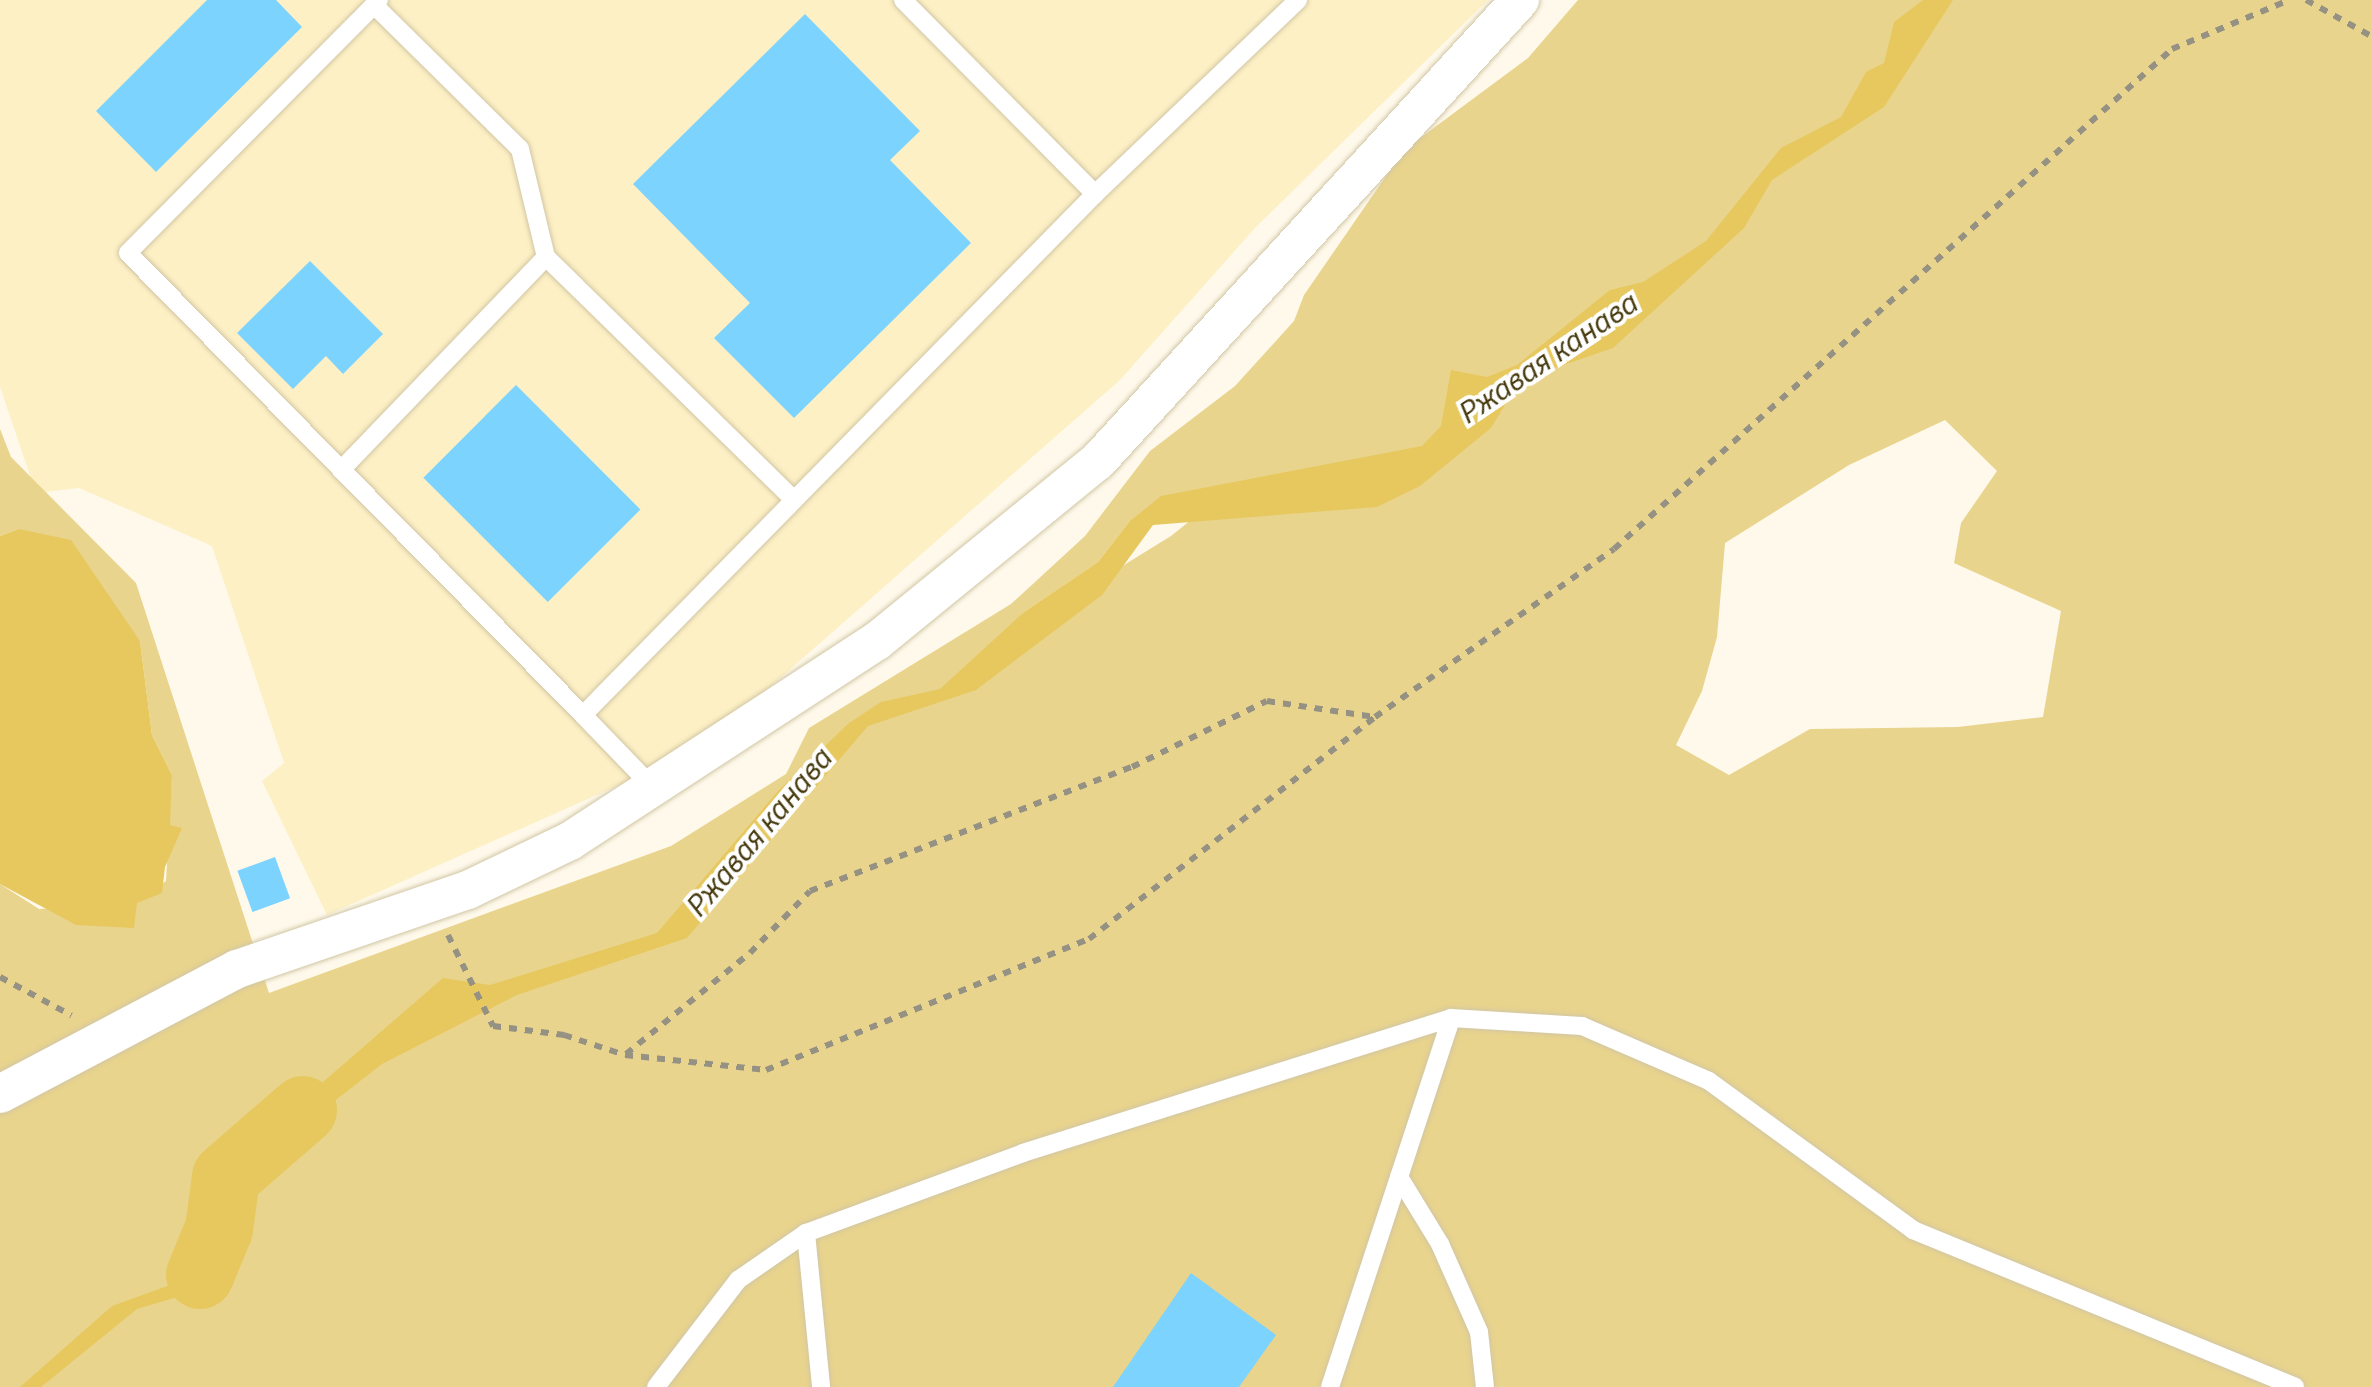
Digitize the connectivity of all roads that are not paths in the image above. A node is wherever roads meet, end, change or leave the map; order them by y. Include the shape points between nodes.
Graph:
1 (903, 0) edge
2 (1298, 0) edge
3 (1520, 0) edge
4 (377, 3) edge
5 (1095, 194) junction
6 (546, 256) junction
7 (341, 470) junction
8 (793, 499) junction
9 (583, 715) junction
10 (648, 793) junction
11 (1451, 1018) junction
12 (0, 1094) edge
13 (1399, 1177) junction
14 (806, 1232) junction
15 (656, 1387) edge
16 (821, 1387) edge
17 (1330, 1387) edge
18 (1485, 1387) edge
19 (2294, 1387) edge

1 - 5 lane
2 - 5 lane
3 - 10 street via 1098,461 877,641
4 - 6 lane via 520,149
4 - 7 lane via 128,254
5 - 8 lane
6 - 7 lane
6 - 8 lane
7 - 9 lane
8 - 9 lane
9 - 10 lane via 641,776
10 - 12 street via 570,842 468,890 237,969
11 - 13 lane
11 - 14 lane via 1023,1153
11 - 19 lane via 1582,1026 1709,1081 1913,1230
13 - 17 lane
13 - 18 lane via 1440,1244 1478,1332
14 - 15 lane via 738,1280
14 - 16 lane

